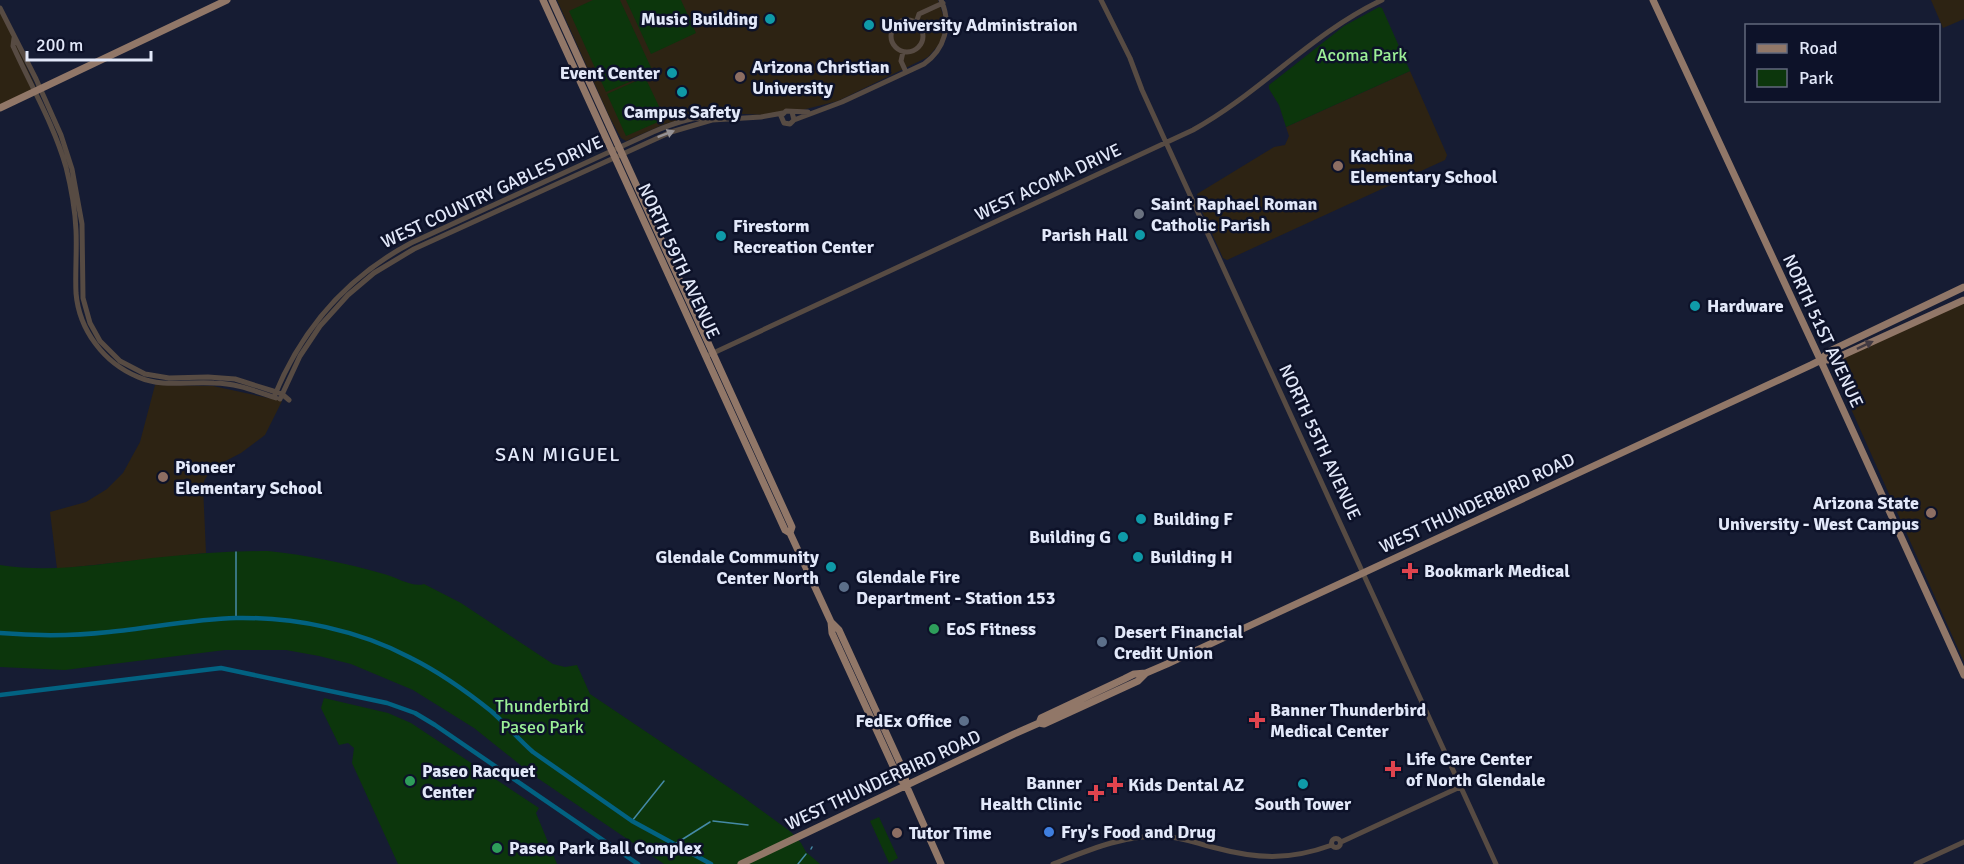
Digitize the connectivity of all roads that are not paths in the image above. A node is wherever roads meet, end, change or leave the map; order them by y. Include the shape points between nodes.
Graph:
1 (226, 0) edge
2 (543, 0) edge
3 (552, 0) edge
4 (1101, 0) edge
5 (1382, 0) edge
6 (1653, 0) edge
7 (942, 2) edge
8 (0, 8) edge
9 (916, 23) junction
10 (903, 52) junction
11 (906, 72) junction
12 (37, 90) junction
13 (0, 108) edge
14 (792, 112) junction
15 (813, 112) junction
16 (783, 113) junction
17 (761, 117) junction
18 (794, 120) junction
19 (782, 122) junction
20 (1167, 143) junction
21 (617, 152) junction
22 (1964, 287) edge
23 (1964, 300) edge
24 (1930, 303) junction
25 (1908, 326) junction
26 (710, 355) junction
27 (1821, 360) junction
28 (1363, 573) junction
29 (831, 622) junction
30 (1146, 673) junction
31 (1964, 675) edge
32 (1124, 679) junction
33 (1086, 705) junction
34 (872, 720) junction
35 (1039, 723) junction
36 (887, 734) junction
37 (906, 785) junction
38 (1460, 787) junction
39 (1964, 842) edge
40 (741, 864) edge
41 (941, 864) edge
42 (1053, 864) edge
43 (1496, 864) edge
44 (1916, 864) edge

1 - 12 main road
2 - 21 main road, NORTH 59TH AVENUE
3 - 21 main road, NORTH 59TH AVENUE
4 - 20 street, NORTH 55TH AVENUE
5 - 20 street, WEST ACOMA DRIVE via 1338,24 1216,118
6 - 27 main road, NORTH 51ST AVENUE
7 - 9 street via 919,14
7 - 11 street, WEST COUNTRY GABLES DRIVE via 947,21 943,43 932,58
8 - 12 street via 14,38 13,46
9 - 10 street via 922,32 921,43 914,50
9 - 10 street via 905,21 892,30 894,45
10 - 11 street via 900,61
11 - 15 street, WEST COUNTRY GABLES DRIVE
12 - 13 main road
12 - 21 street, WEST COUNTRY GABLES DRIVE via 68,177 76,221 77,298 87,331 99,350 120,368 151,381 226,384 278,396 294,354 324,312 378,263 411,243
14 - 15 street, WEST COUNTRY GABLES DRIVE
14 - 16 street, WEST COUNTRY GABLES DRIVE
14 - 18 street
15 - 18 street, WEST COUNTRY GABLES DRIVE
16 - 17 street, WEST COUNTRY GABLES DRIVE
16 - 19 street
17 - 19 street, WEST COUNTRY GABLES DRIVE
17 - 21 street, WEST COUNTRY GABLES DRIVE via 712,120
18 - 19 street, WEST COUNTRY GABLES DRIVE
20 - 26 street, WEST ACOMA DRIVE
20 - 28 street, NORTH 55TH AVENUE
21 - 26 main road, NORTH 59TH AVENUE
22 - 24 main road, WEST THUNDERBIRD ROAD
23 - 25 main road, WEST THUNDERBIRD ROAD
24 - 25 main road via 1928,310 1911,319
24 - 27 main road, WEST THUNDERBIRD ROAD via 1828,352
27 -> 25 main road, WEST THUNDERBIRD ROAD via 1832,360
26 - 29 main road, NORTH 59TH AVENUE via 785,530 790,533
27 - 28 main road, WEST THUNDERBIRD ROAD
27 - 31 main road, NORTH 51ST AVENUE
28 - 30 main road, WEST THUNDERBIRD ROAD
28 - 38 street, NORTH 55TH AVENUE
29 - 34 main road, NORTH 59TH AVENUE via 832,633
29 - 36 main road, NORTH 59TH AVENUE via 839,630
30 - 32 main road, WEST THUNDERBIRD ROAD
30 - 33 main road, WEST THUNDERBIRD ROAD via 1138,681
32 - 33 main road
32 - 35 main road, WEST THUNDERBIRD ROAD via 1041,718
33 - 35 main road, WEST THUNDERBIRD ROAD
34 - 36 main road via 882,734
34 - 37 main road, NORTH 59TH AVENUE via 898,777
35 - 37 main road, WEST THUNDERBIRD ROAD
36 - 37 main road, NORTH 59TH AVENUE
37 - 40 main road, WEST THUNDERBIRD ROAD
37 - 41 main road, NORTH 59TH AVENUE
38 - 42 street via 1341,842 1334,839 1332,845 1298,855 1266,858 1172,837 1139,837 1104,844
38 - 43 street, NORTH 55TH AVENUE
39 - 44 street

